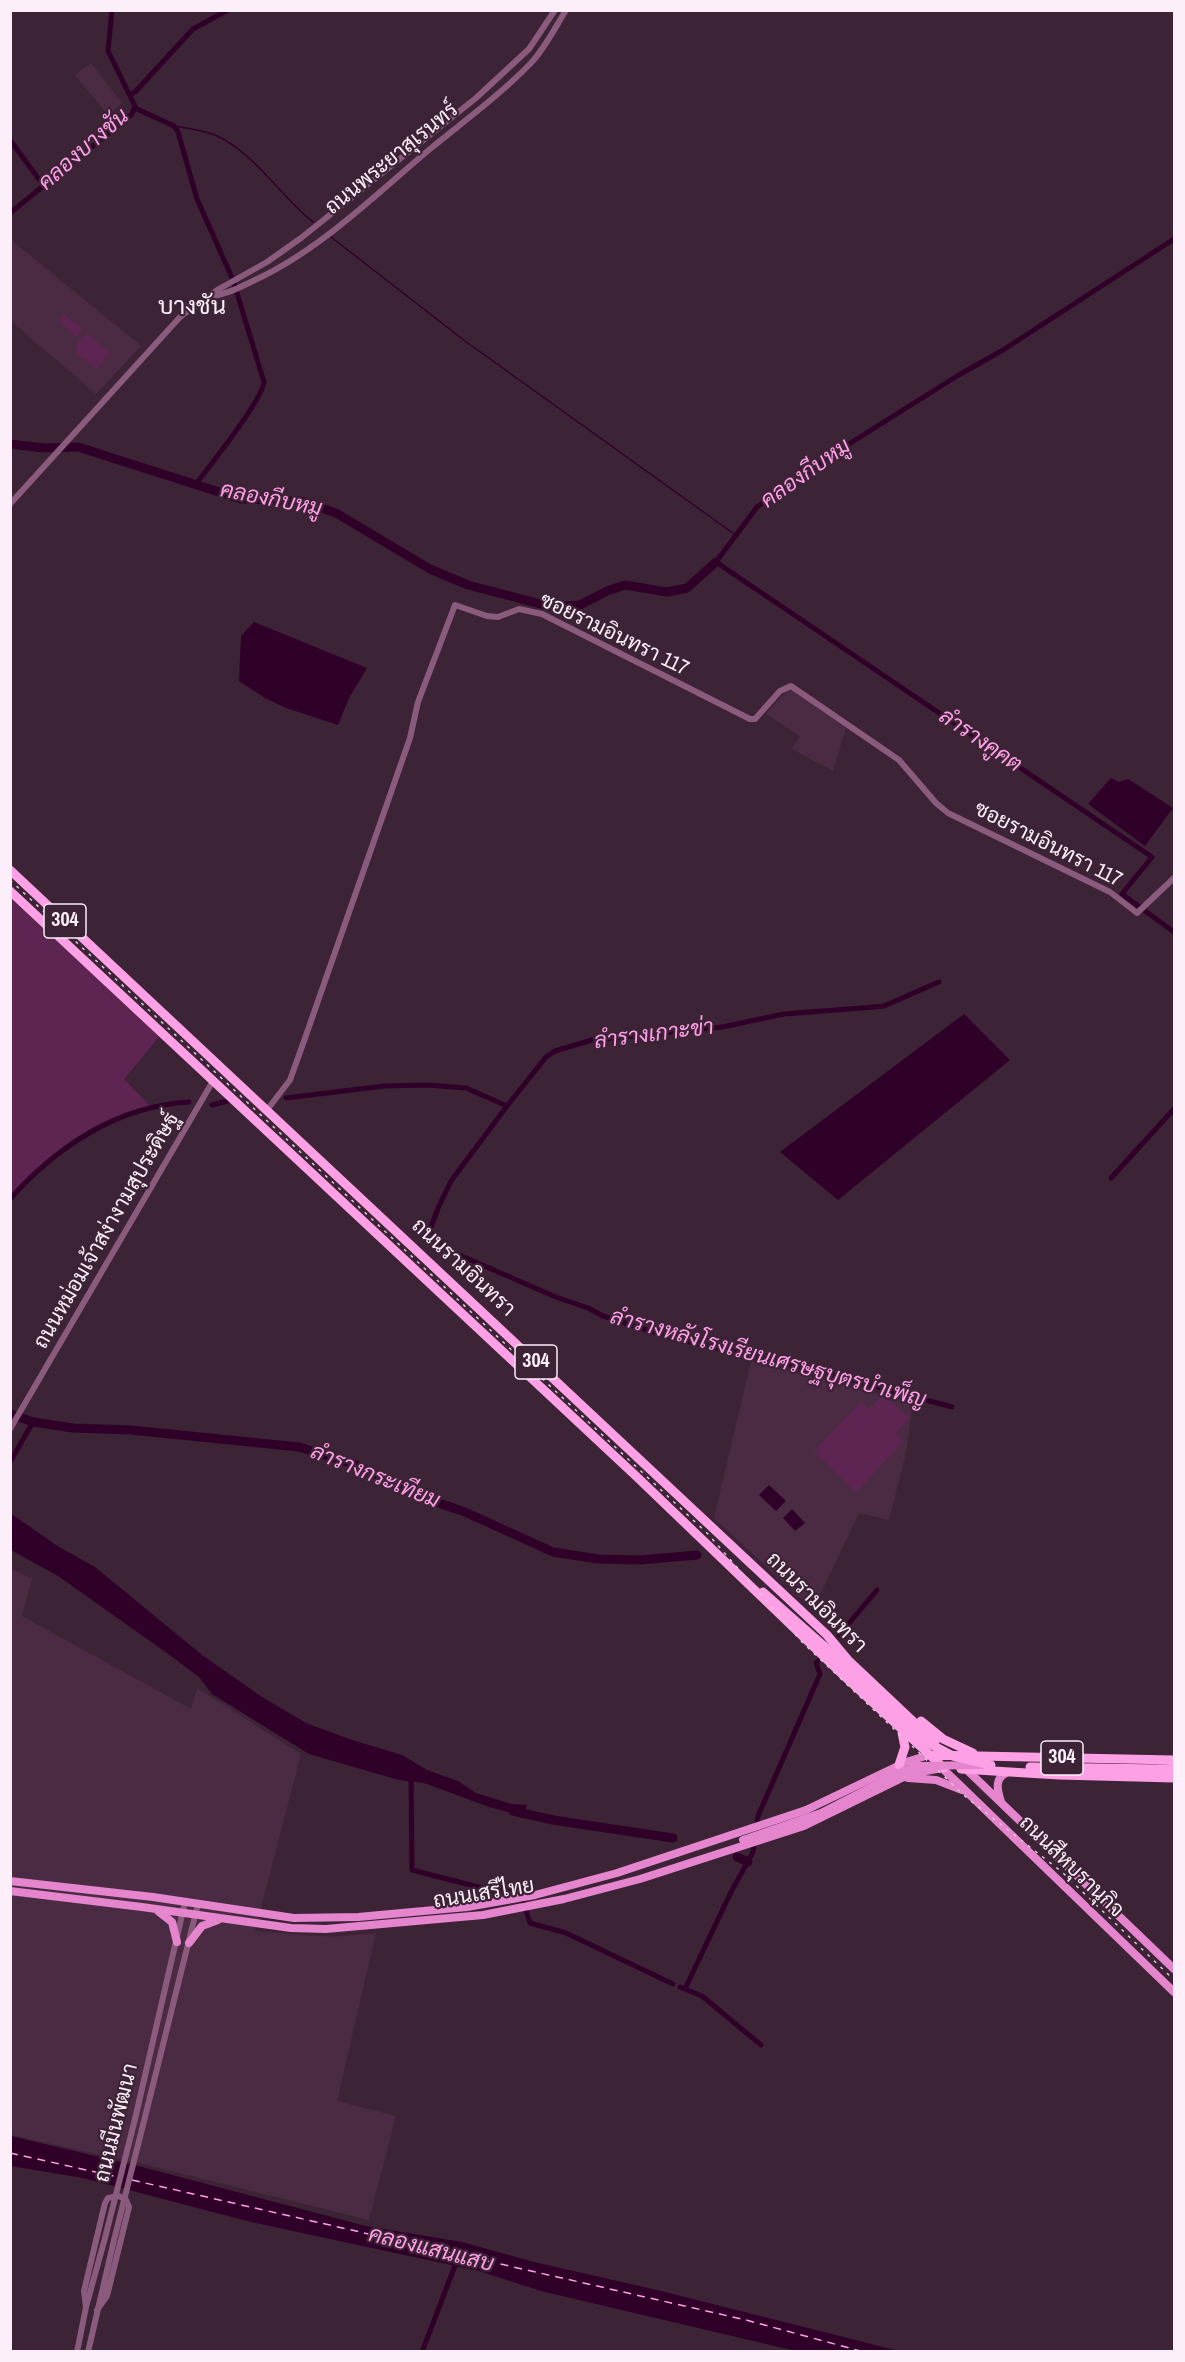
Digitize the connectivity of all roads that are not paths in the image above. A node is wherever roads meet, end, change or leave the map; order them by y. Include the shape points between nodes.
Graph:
1 (555, 10) edge
2 (566, 10) edge
3 (475, 99) junction
4 (483, 106) junction
5 (226, 289) junction
6 (10, 504) edge
7 (10, 870) edge
8 (1174, 878) edge
9 (10, 891) edge
10 (122, 974) junction
11 (111, 986) junction
12 (213, 1081) junction
13 (267, 1110) junction
14 (10, 1429) edge
15 (740, 1575) junction
16 (827, 1635) junction
17 (878, 1689) junction
18 (869, 1700) junction
19 (901, 1730) junction
20 (929, 1755) junction
21 (951, 1755) junction
22 (981, 1755) junction
23 (1043, 1757) junction
24 (1174, 1760) edge
25 (994, 1764) junction
26 (899, 1765) junction
27 (942, 1768) junction
28 (966, 1769) junction
29 (1174, 1769) edge
30 (1008, 1772) junction
31 (1047, 1774) junction
32 (901, 1778) junction
33 (1174, 1778) edge
34 (970, 1794) junction
35 (831, 1799) junction
36 (1001, 1802) junction
37 (836, 1811) junction
38 (742, 1843) junction
39 (10, 1881) edge
40 (10, 1891) edge
41 (185, 1902) junction
42 (198, 1904) junction
43 (151, 1908) junction
44 (184, 1913) junction
45 (195, 1915) junction
46 (225, 1919) junction
47 (1139, 1935) junction
48 (177, 1942) junction
49 (189, 1943) junction
50 (1128, 1947) junction
51 (1174, 1969) edge
52 (1174, 1992) edge
53 (86, 2307) junction
54 (97, 2310) junction
55 (77, 2352) edge
56 (88, 2352) edge

1 - 3 street, ถนนพระยาสุเรนทร์ via 529,49
2 - 4 street, ถนนพระยาสุเรนทร์ via 537,56
3 - 4 street
3 - 5 street, ถนนพระยาสุเรนทร์ via 301,238
4 - 5 street, ถนนพระยาสุเรนทร์ via 302,253 244,286
5 - 6 street, ถนนพระยาสุเรนทร์ via 181,316
7 - 10 highway, ถนนรามอินทรา / 304
8 - 13 street, ซอยรามอินทรา 117 via 1141,909 948,813 899,760 790,686 780,691 755,719 750,719 542,614 519,609 487,616 455,605 418,702 410,738 304,1041 285,1089
9 - 11 highway, ถนนรามอินทรา / 304
10 - 11 highway
10 - 13 highway, ถนนรามอินทรา / 304
11 - 12 highway, ถนนรามอินทรา / 304
12 - 14 street, ถนนหม่อมเจ้าสง่างามสุประดิษฐ์
12 - 15 highway, ถนนรามอินทรา / 304
13 - 16 highway, ถนนรามอินทรา / 304
15 - 18 highway, ถนนรามอินทรา / 304
15 - 25 highway, bridge via 788,1612 932,1745 953,1756
16 - 17 highway, ถนนรามอินทรา / 304
16 - 22 highway via 930,1729
17 - 18 highway
17 - 21 highway, ถนนรามอินทรา / 304
18 - 19 highway, ถนนรามอินทรา / 304
19 - 20 highway, ถนนรามอินทรา / 304
19 - 26 highway via 905,1747
20 - 21 highway, 304
20 - 26 main road, ถนนเสรีไทย
20 - 27 highway, ถนนรามอินทรา / 304
21 - 22 highway, 304
21 - 28 highway, ถนนรามอินทรา / 304
22 - 25 highway, 304
23 - 24 highway, 304
23 - 25 highway, 304
23 - 31 highway via 1036,1764
25 - 28 highway, 304
25 - 29 highway, bridge
25 - 30 highway, 304
25 - 38 main road, bridge via 917,1766 821,1813
26 - 35 main road, ถนนเสรีไทย
27 - 28 highway, 304
27 - 32 main road
27 - 34 main road, ถนนสีหบุรานุกิจ
28 - 36 main road, ถนนสีหบุรานุกิจ
30 - 31 highway, 304
30 - 36 main road via 997,1785
31 - 33 highway, 304
32 - 34 main road via 936,1780
32 - 37 main road
34 - 50 main road, ถนนสีหบุรานุกิจ
35 - 37 main road via 837,1804
35 - 42 main road, ถนนเสรีไทย via 617,1874 518,1899 424,1912 327,1918 294,1918
36 - 47 main road, ถนนสีหบุรานุกิจ
37 - 38 main road via 812,1823
38 - 46 main road, ถนนเสรีไทย via 650,1870 620,1884 534,1906 465,1917 326,1929
39 - 41 main road, ถนนเสรีไทย
40 - 43 main road, ถนนเสรีไทย
41 - 42 main road, ถนนเสรีไทย
41 - 44 street, ถนนมีนพัฒนา
42 - 45 street, ถนนมีนพัฒนา
43 - 44 main road, ถนนเสรีไทย
43 - 48 main road via 168,1917
44 - 45 main road, ถนนเสรีไทย
44 - 48 street, ถนนมีนพัฒนา
45 - 46 main road, ถนนเสรีไทย
45 - 49 street, ถนนมีนพัฒนา
46 - 49 main road via 202,1926
47 - 50 main road
47 - 51 main road, ถนนสีหบุรานุกิจ
48 - 53 street, ถนนมีนพัฒนา, bridge
49 - 54 street, ถนนมีนพัฒนา, bridge
50 - 52 main road, ถนนสีหบุรานุกิจ
53 - 54 street via 84,2291 105,2204 108,2198 119,2196 129,2207 107,2296
53 - 55 street, ถนนมีนพัฒนา
54 - 56 street, ถนนมีนพัฒนา

